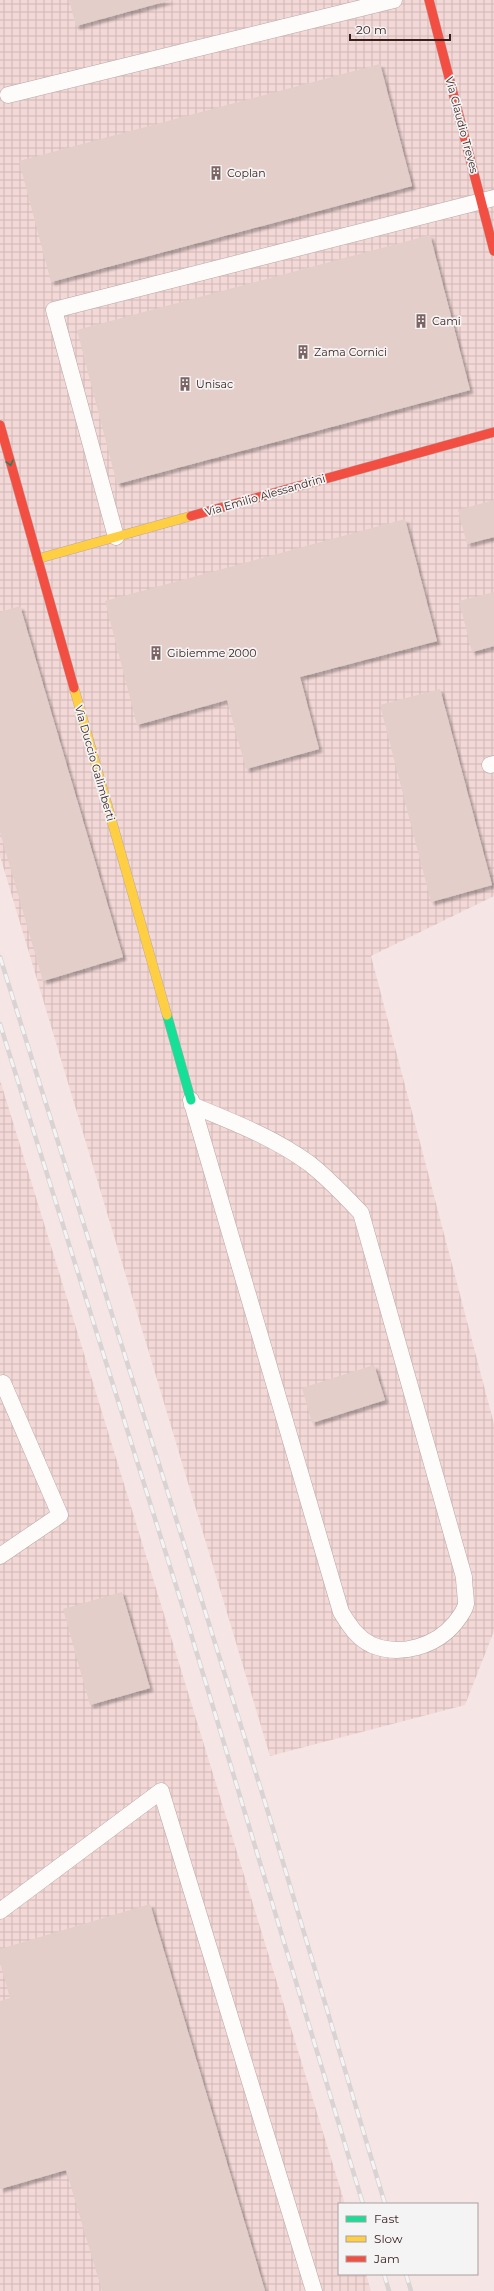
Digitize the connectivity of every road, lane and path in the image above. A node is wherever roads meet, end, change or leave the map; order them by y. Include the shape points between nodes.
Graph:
1 (394, 0) edge
2 (429, 0) edge
3 (8, 95) dead end
4 (488, 200) edge
5 (494, 251) edge
6 (0, 425) edge
7 (494, 432) edge
8 (116, 537) junction
9 (37, 559) junction
10 (192, 1103) junction
11 (0, 1385) edge
12 (0, 1556) edge
13 (0, 1911) edge
14 (314, 2291) edge

1 - 3 lane
2 - 4 street, Via Claudio Treves
4 - 5 street, Via Claudio Treves
4 - 8 lane via 54,310
6 -> 9 street, Via Duccio Galimberti
7 - 8 street, Via Emilio Alessandrini
8 - 9 street, Via Emilio Alessandrini
9 - 10 street, Via Duccio Galimberti
10 - 10 lane via 341,1612 356,1635 372,1645 390,1650 409,1649 427,1644 445,1634 466,1606 464,1577 361,1213 337,1187 299,1157 252,1130
11 - 12 lane via 3,1383 60,1515
13 - 14 lane via 161,1791

